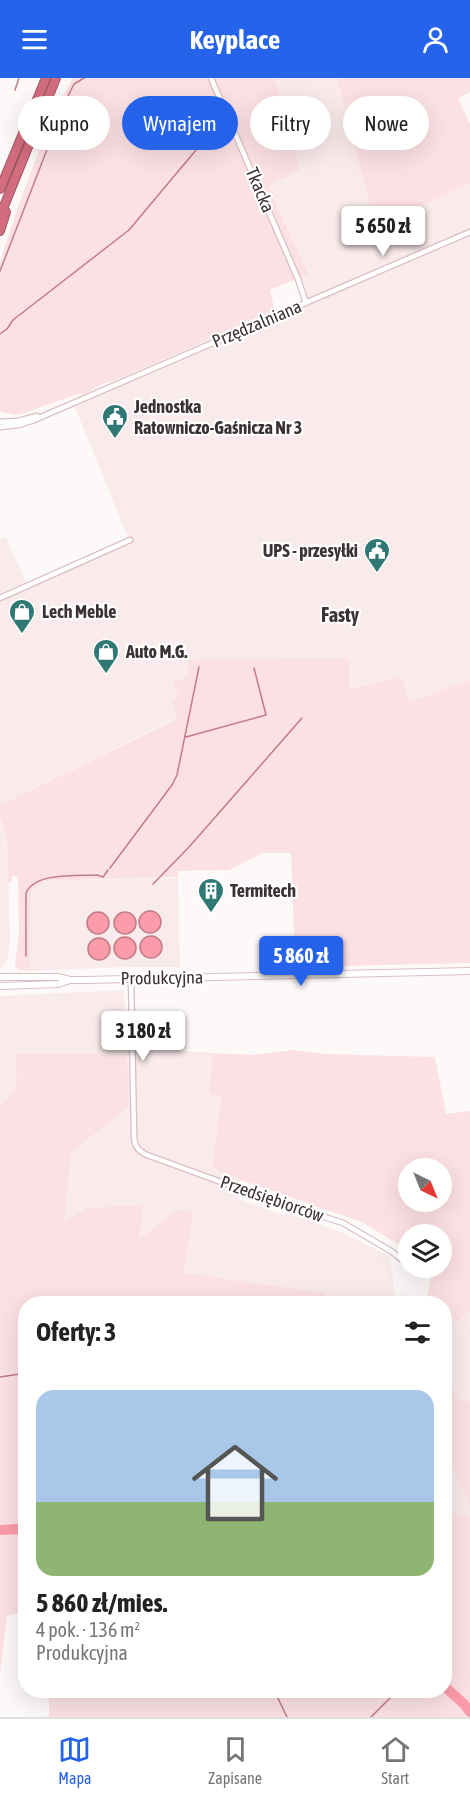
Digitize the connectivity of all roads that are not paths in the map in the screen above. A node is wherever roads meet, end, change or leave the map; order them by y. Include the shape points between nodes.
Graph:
1 (40, 78) edge
2 (46, 78) edge
3 (56, 78) edge
4 (62, 78) edge
5 (211, 78) edge
6 (36, 96) edge
7 (38, 96) edge
8 (49, 96) edge
9 (51, 96) edge
10 (18, 145) edge
11 (27, 150) edge
12 (15, 180) junction
13 (0, 189) edge
14 (0, 216) edge
15 (0, 231) edge
16 (470, 232) edge
17 (306, 303) junction
18 (43, 415) junction
19 (0, 422) edge
20 (0, 427) edge
21 (130, 540) dead end
22 (0, 598) edge
23 (470, 971) edge
24 (10, 976) junction
25 (0, 977) edge
26 (131, 979) junction
27 (70, 980) junction
28 (10, 985) junction
29 (0, 986) edge
30 (398, 1257) edge

1 - 6 highway
2 - 7 highway
3 - 8 highway
4 - 9 highway
5 - 17 street, Tkacka
10 - 13 highway
11 - 12 highway
12 - 14 highway
12 - 15 highway
16 - 17 street, Przędzalniana
17 - 18 street, Przędzalniana
18 - 19 street, Przędzalniana
18 - 20 street, Przędzalniana via 26,423
21 - 22 street
23 - 26 street, Produkcyjna
24 - 25 street, Produkcyjna
24 - 27 street, Produkcyjna
24 - 28 street
26 - 27 street, Produkcyjna
26 - 30 street, Przedsiębiorców via 134,1133 138,1149 343,1223
27 - 28 street, Produkcyjna
28 - 29 street, Produkcyjna

